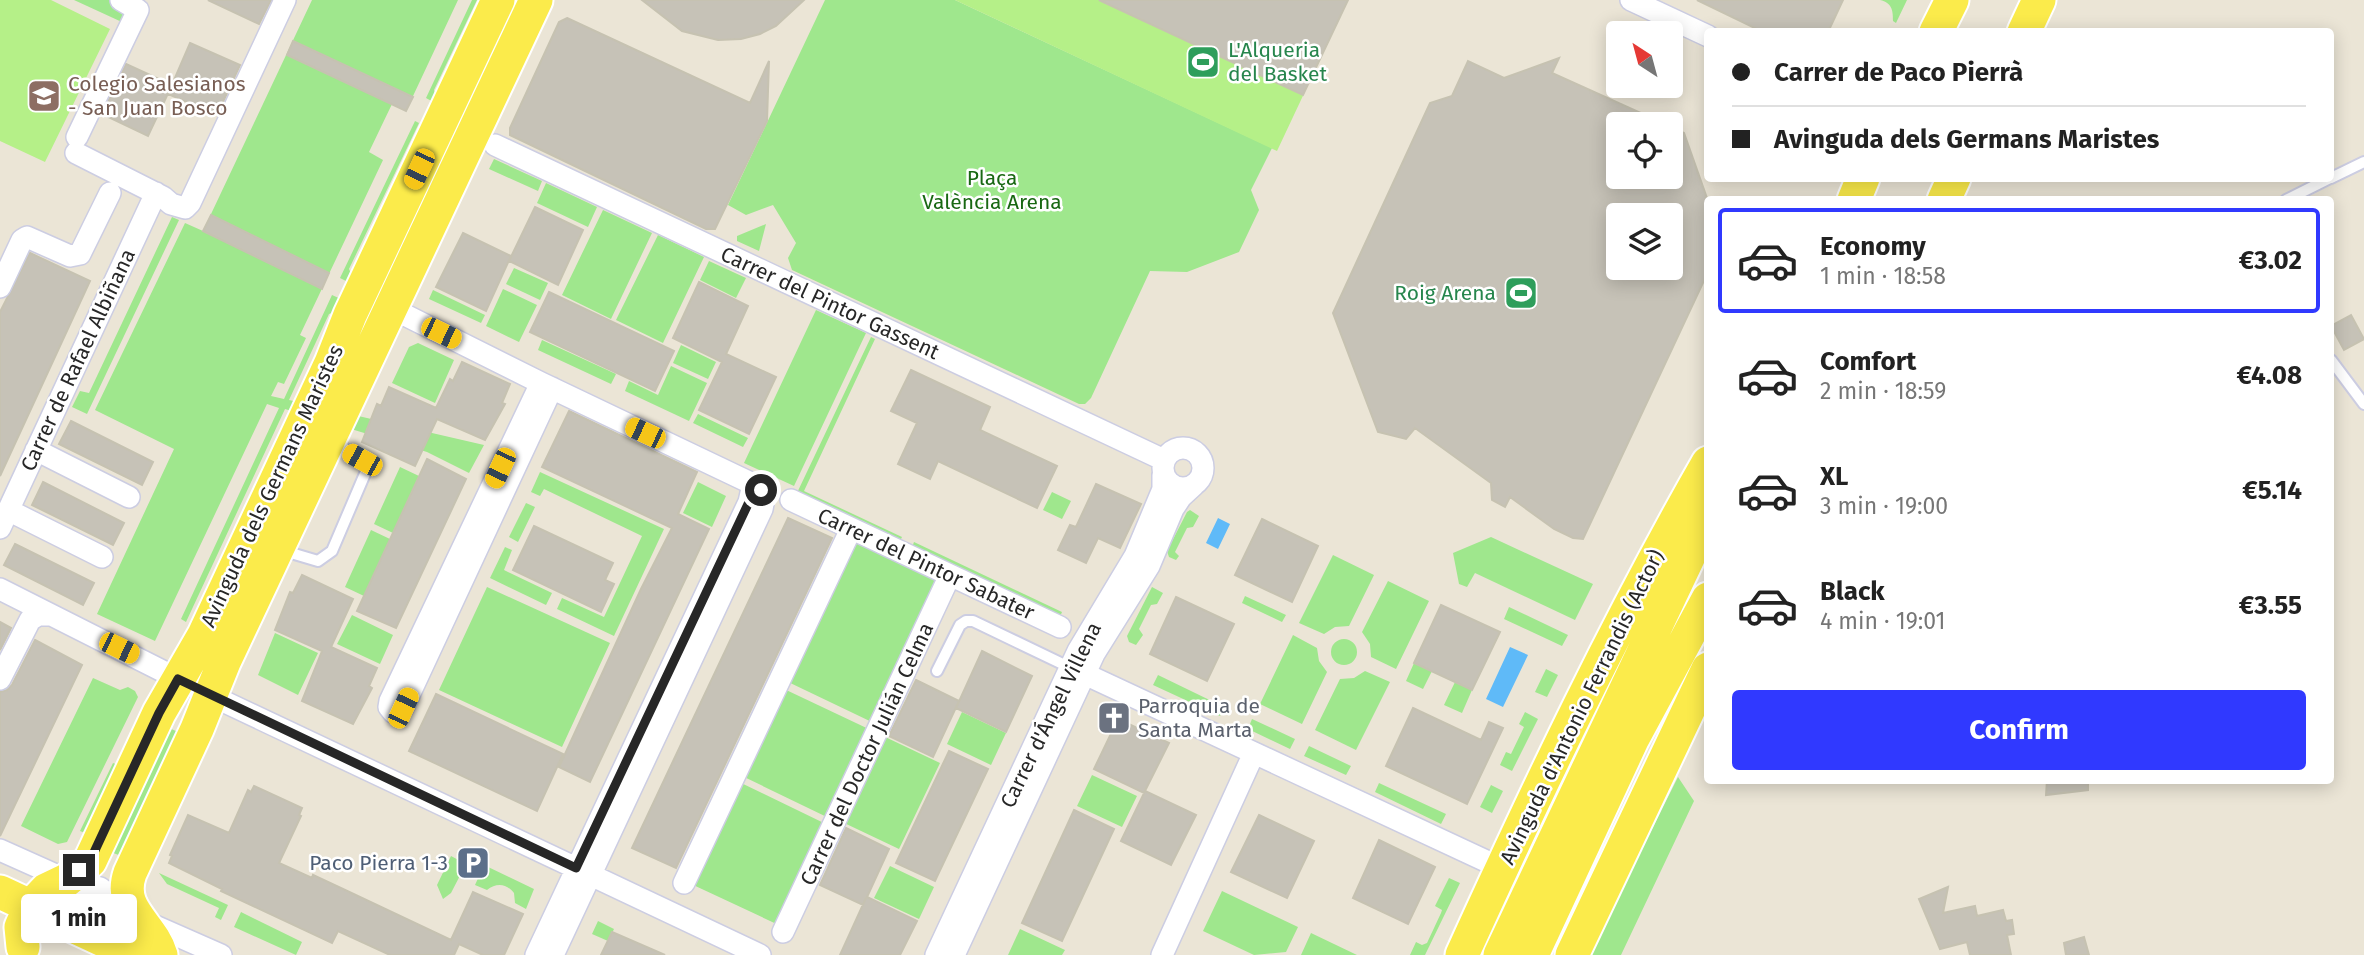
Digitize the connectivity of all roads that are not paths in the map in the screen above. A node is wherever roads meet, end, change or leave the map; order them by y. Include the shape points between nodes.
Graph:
1 (121, 0) edge
2 (285, 0) edge
3 (498, 0) edge
4 (536, 0) edge
5 (1631, 0) edge
6 (1952, 0) edge
7 (2039, 0) edge
8 (1938, 28) edge
9 (2026, 28) edge
10 (1704, 34) edge
11 (495, 145) dead end
12 (2364, 162) edge
13 (2334, 176) edge
14 (2322, 182) edge
15 (110, 193) dead end
16 (156, 193) junction
17 (2294, 196) edge
18 (0, 287) edge
19 (350, 315) junction
20 (387, 316) junction
21 (2334, 364) edge
22 (546, 386) junction
23 (2364, 404) edge
24 (336, 426) junction
25 (36, 450) junction
26 (1164, 468) junction
27 (1704, 470) edge
28 (1194, 485) junction
29 (129, 497) dead end
30 (791, 500) dead end
31 (4, 519) edge
32 (1704, 524) edge
33 (852, 529) junction
34 (102, 557) dead end
35 (272, 560) junction
36 (950, 575) junction
37 (0, 589) edge
38 (1704, 606) edge
39 (50, 614) junction
40 (1060, 627) dead end
41 (937, 671) dead end
42 (1077, 671) junction
43 (1704, 677) edge
44 (0, 679) edge
45 (178, 679) junction
46 (210, 695) junction
47 (1254, 753) junction
48 (0, 850) edge
49 (1501, 869) junction
50 (584, 872) junction
51 (67, 880) junction
52 (684, 883) dead end
53 (0, 892) edge
54 (30, 907) junction
55 (137, 916) junction
56 (783, 932) dead end
57 (23, 948) edge
58 (135, 955) edge
59 (161, 955) edge
60 (220, 955) edge
61 (536, 955) edge
62 (553, 955) edge
63 (760, 955) edge
64 (936, 955) edge
65 (954, 955) edge
66 (1162, 955) edge
67 (1462, 955) edge
68 (1500, 955) edge
69 (1532, 955) edge
70 (1572, 955) edge

1 - 16 street via 138,10 76,145
2 - 16 street via 190,203 184,208
3 - 19 main road, Avinguda dels Germans Maristes
4 - 20 main road, Avinguda dels Germans Maristes
5 - 10 street
6 - 8 main road
7 - 9 main road
11 - 26 street, Carrer del Pintor Gassent
12 - 13 lane
14 - 17 lane
15 - 18 street via 80,254 71,256 27,237
16 - 25 street, Carrer de Rafael Albiñana
19 - 20 main road via 353,332 360,337 377,333
19 - 45 main road, Avinguda dels Germans Maristes via 216,610
20 - 22 street
20 - 24 main road, Avinguda dels Germans Maristes
21 - 23 lane
22 - 22 street via 390,701 393,712 403,708
22 - 50 street via 746,481 763,494 762,509
24 - 35 main road, Avinguda dels Germans Maristes
24 - 35 lane via 338,443 368,469 332,551 318,561 291,553
25 - 29 street
25 - 31 street, Carrer de Rafael Albiñana
26 - 28 street via 1168,483 1186,489
26 - 28 street via 1168,453 1189,448 1199,454 1204,465
26 - 42 street, Carrer d'Ángel Villena via 1163,489 1135,556 1087,632
27 - 49 main road, Avinguda d'Antonio Ferrandis (Actor) via 1615,632
28 - 42 street, Carrer d'Ángel Villena via 1173,509 1149,566
30 - 33 street, Carrer del Pintor Sabater
31 - 34 street
32 - 68 main road, Avinguda d'Antonio Ferrandis (Actor)
33 - 36 street, Carrer del Pintor Sabater
33 - 52 street
35 - 46 main road, Avinguda dels Germans Maristes
36 - 40 street, Carrer del Pintor Sabater
36 - 56 street, Carrer del Doctor Julián Celma
37 - 39 street
38 - 69 main road via 1632,740
39 - 44 street via 30,621
39 - 45 street
41 - 42 lane via 960,625 973,621
42 - 47 street
42 - 64 street, Carrer d'Ángel Villena
42 - 65 street, Carrer d'Ángel Villena
43 - 70 main road
45 - 46 street
45 - 51 main road, Avinguda dels Germans Maristes via 90,861
46 - 50 street
46 - 55 main road, Avinguda dels Germans Maristes via 130,873 126,891
47 - 49 street
47 - 66 street
48 - 51 street
49 - 67 main road, Avinguda d'Antonio Ferrandis (Actor)
50 - 61 street
50 - 62 street
50 - 63 street
51 - 54 main road, Avinguda dels Germans Maristes via 46,890
51 - 55 street via 100,888
53 - 54 main road
54 - 57 main road via 21,928
54 - 58 main road
55 - 59 main road, Avinguda dels Germans Maristes via 156,940
55 - 60 street

